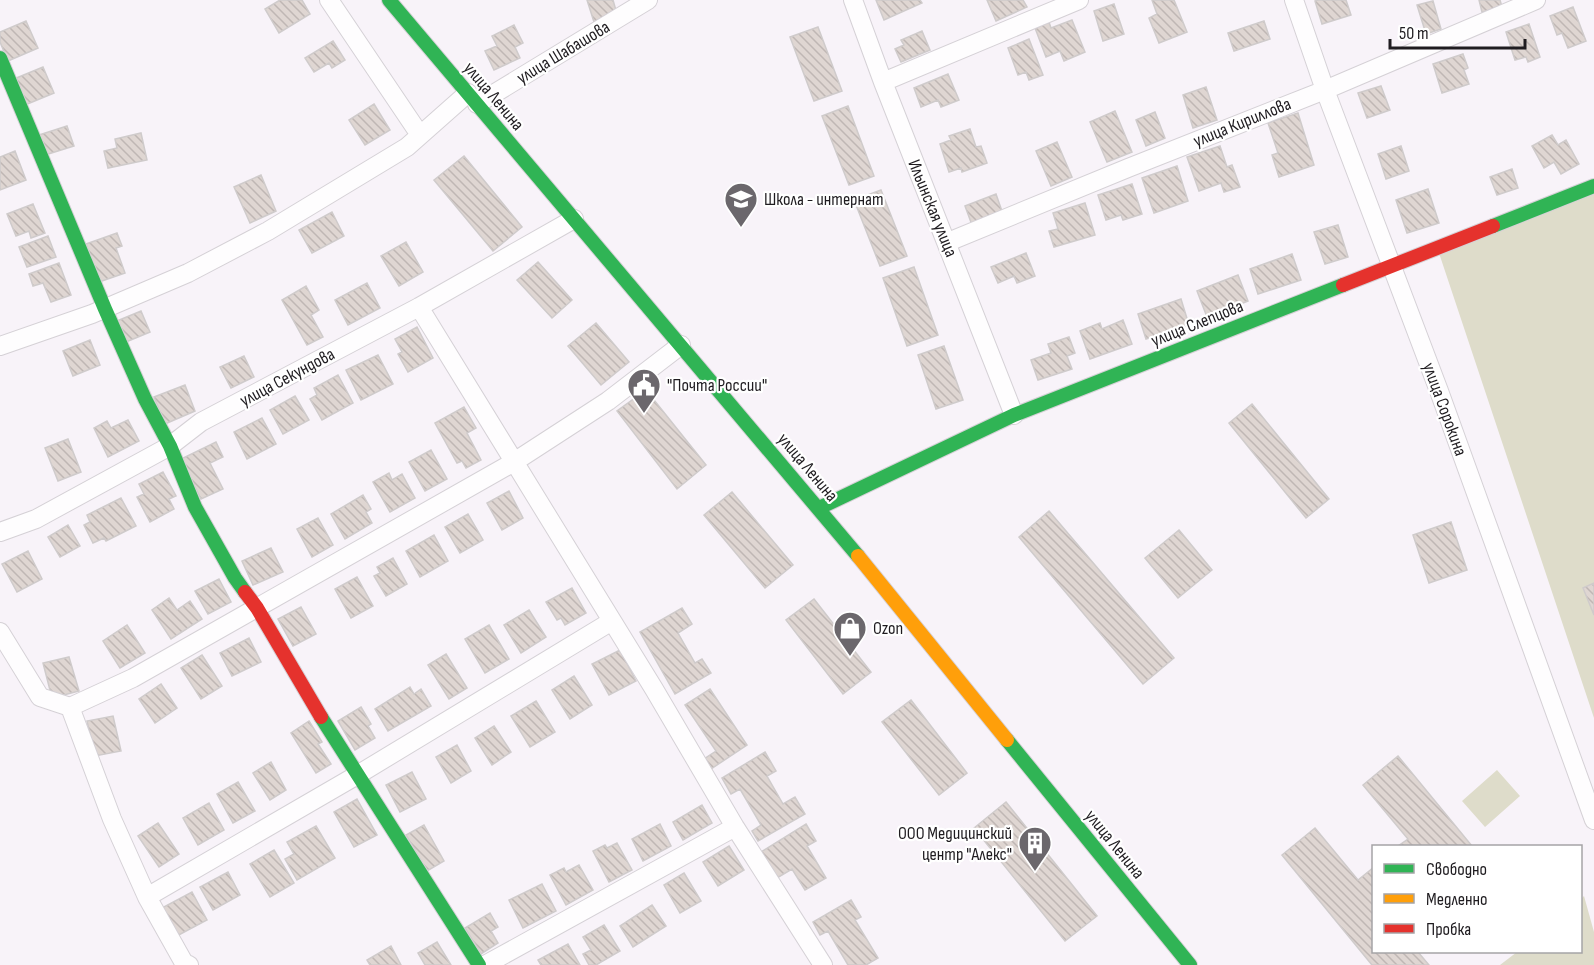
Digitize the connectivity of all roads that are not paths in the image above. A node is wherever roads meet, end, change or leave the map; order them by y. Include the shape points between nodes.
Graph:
1 (329, 0) edge
2 (389, 0) edge
3 (648, 0) edge
4 (853, 0) edge
5 (1079, 0) edge
6 (1294, 0) edge
7 (1536, 0) edge
8 (0, 58) edge
9 (883, 82) junction
10 (1325, 90) junction
11 (473, 99) junction
12 (420, 135) junction
13 (1594, 186) edge
14 (574, 219) junction
15 (948, 242) junction
16 (1392, 264) junction
17 (419, 307) junction
18 (105, 309) junction
19 (681, 345) junction
20 (0, 346) edge
21 (1014, 415) junction
22 (170, 446) junction
23 (514, 462) junction
24 (819, 508) junction
25 (0, 532) edge
26 (257, 608) junction
27 (612, 621) junction
28 (0, 632) edge
29 (70, 707) junction
30 (359, 774) junction
31 (1594, 819) edge
32 (735, 827) junction
33 (147, 897) junction
34 (189, 965) edge
35 (479, 965) edge
36 (485, 965) edge
37 (823, 965) edge
38 (1190, 965) edge

1 - 12 street
2 - 11 street, улица Ленина
3 - 11 street, улица Шабашова
4 - 9 street, Ильинская улица
5 - 9 street
6 - 10 street, улица Сорокина
7 - 10 street, улица Кириллова
8 - 18 street
9 - 15 street, Ильинская улица
10 - 15 street, улица Кириллова
10 - 16 street, улица Сорокина
11 - 12 street, улица Шабашова
11 - 14 street, улица Ленина
12 - 18 street, улица Шабашова via 407,147 268,231 188,273
13 - 16 street, улица Слепцова
14 - 17 street, улица Секундова
14 - 19 street, улица Ленина
15 - 21 street, Ильинская улица
16 - 21 street, улица Слепцова
16 - 31 street, улица Сорокина
17 - 22 street, улица Секундова via 201,423
17 - 23 street
18 - 20 street, улица Шабашова
18 - 22 street
19 - 23 street via 608,401
19 - 24 street, улица Ленина
21 - 24 street, улица Слепцова
22 - 25 street, улица Секундова via 36,519
22 - 26 street via 195,507 235,578
23 - 26 street
23 - 27 street
24 - 38 street, улица Ленина
26 - 29 street via 133,678
26 - 30 street
27 - 30 street
27 - 32 street
28 - 29 street via 40,697
29 - 33 street via 112,819
30 - 33 street
30 - 35 street
32 - 36 street
32 - 37 street
33 - 34 street via 184,963

